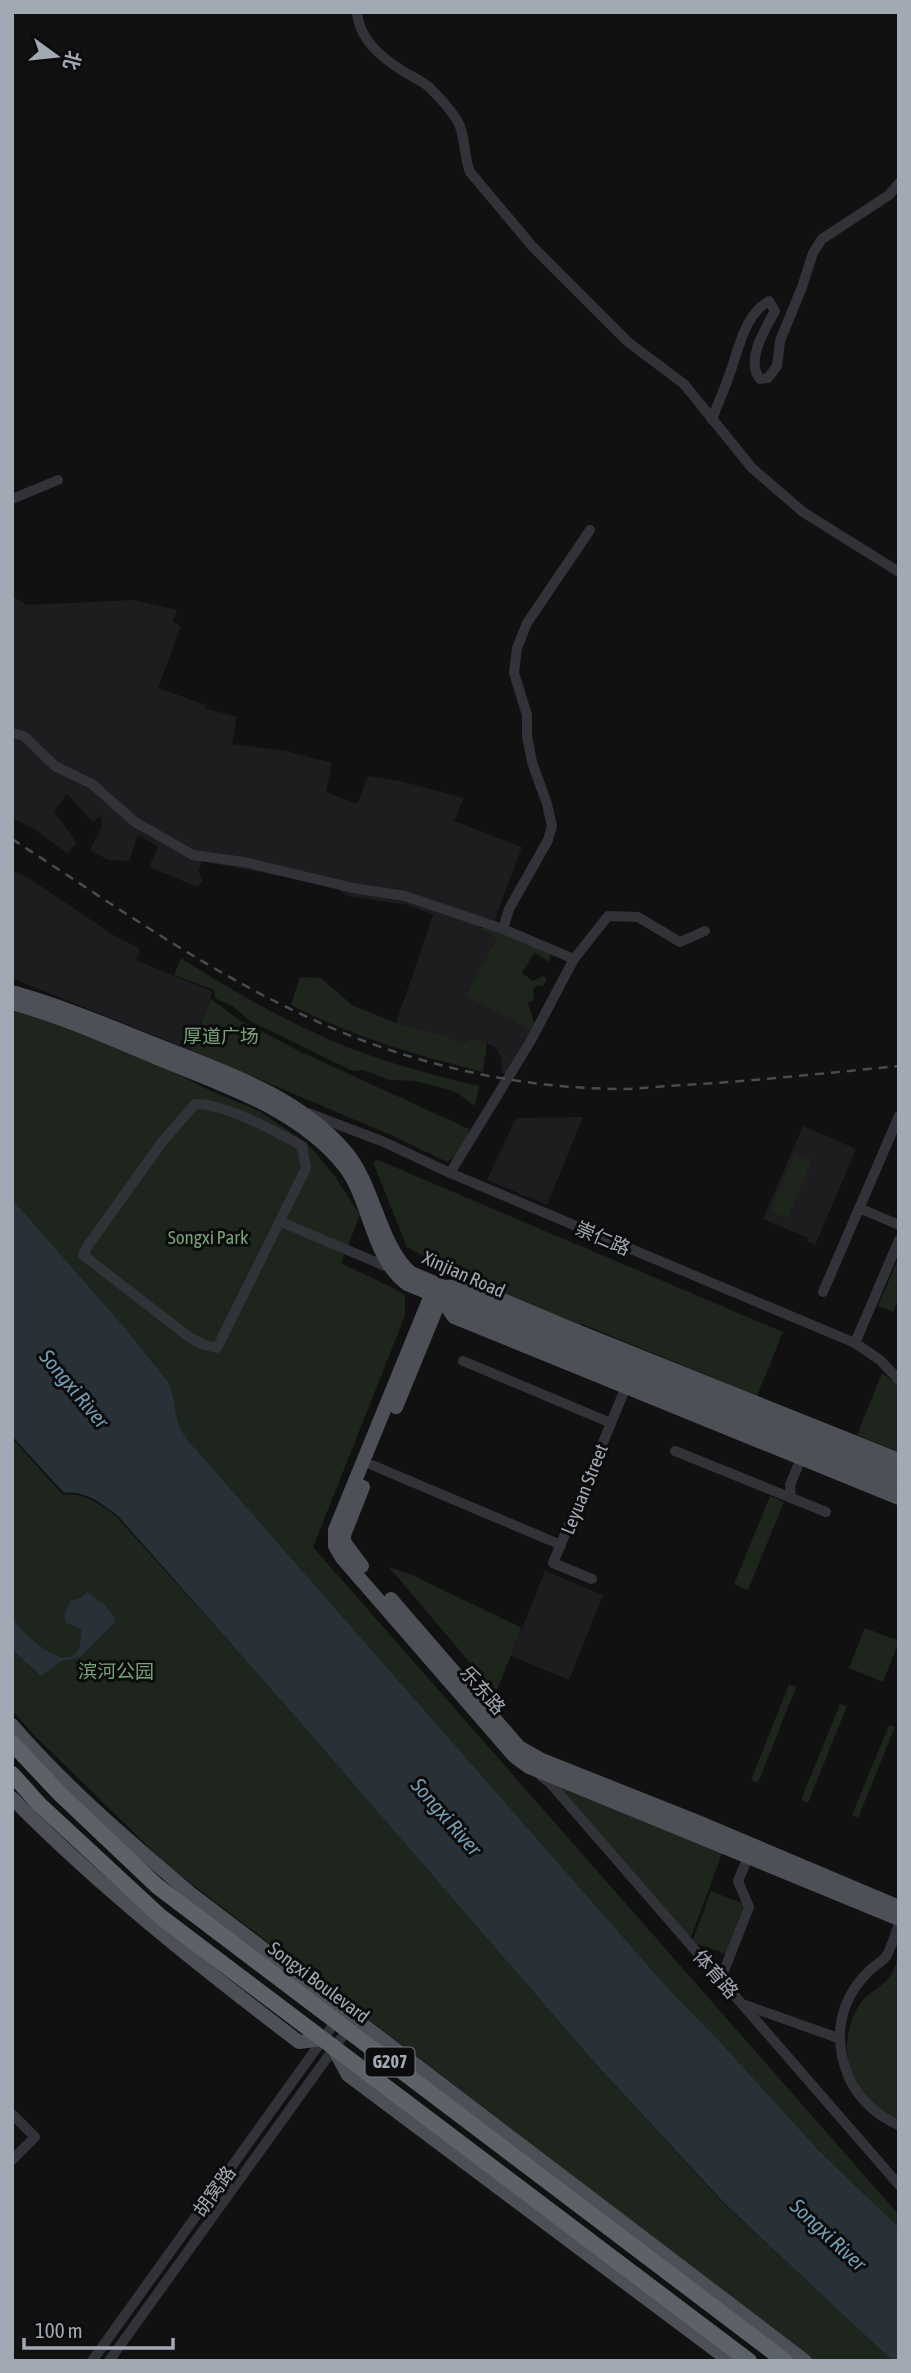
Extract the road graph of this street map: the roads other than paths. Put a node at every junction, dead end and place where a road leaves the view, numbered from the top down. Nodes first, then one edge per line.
1 (357, 12) edge
2 (899, 183) edge
3 (712, 420) junction
4 (58, 480) dead end
5 (12, 499) edge
6 (590, 530) dead end
7 (899, 572) edge
8 (12, 733) edge
9 (503, 929) junction
10 (705, 931) dead end
11 (574, 959) junction
12 (12, 992) edge
13 (12, 1003) edge
14 (299, 1110) junction
15 (899, 1116) edge
16 (450, 1174) junction
17 (859, 1208) junction
18 (281, 1222) junction
19 (899, 1224) edge
20 (899, 1240) edge
21 (390, 1268) junction
22 (438, 1291) junction
23 (822, 1292) dead end
24 (855, 1343) junction
25 (463, 1361) dead end
26 (899, 1380) edge
27 (628, 1381) junction
28 (611, 1423) junction
29 (675, 1451) dead end
30 (804, 1451) junction
31 (899, 1460) edge
32 (372, 1465) junction
33 (899, 1472) edge
34 (899, 1484) edge
35 (791, 1498) junction
36 (899, 1498) edge
37 (826, 1512) dead end
38 (561, 1545) junction
39 (592, 1579) dead end
40 (12, 1725) edge
41 (12, 1743) edge
42 (529, 1767) junction
43 (12, 1774) edge
44 (12, 1798) edge
45 (748, 1857) junction
46 (899, 1907) edge
47 (899, 1919) edge
48 (899, 1924) edge
49 (720, 1981) junction
50 (742, 2004) junction
51 (342, 2025) junction
52 (838, 2038) junction
53 (328, 2043) junction
54 (12, 2114) edge
55 (899, 2125) edge
56 (12, 2160) edge
57 (541, 2169) junction
58 (899, 2185) edge
59 (92, 2361) edge
60 (109, 2361) edge
61 (730, 2361) edge
62 (749, 2361) edge
63 (785, 2361) edge
64 (805, 2361) edge

1 - 3 street
2 - 3 street
3 - 7 street
4 - 5 street
6 - 9 street
8 - 9 street
9 - 11 street
10 - 11 street
11 - 16 street
12 - 14 main road, Xinjian Road
13 - 21 main road, Xinjian Road
14 - 16 street, 崇仁路
14 - 22 main road, Xinjian Road
15 - 17 street
16 - 24 street, 崇仁路
17 - 19 street
17 - 23 street
18 - 18 street
18 - 21 street
20 - 24 street
21 - 22 main road, Xinjian Road
22 - 27 main road, Xinjian Road
22 - 31 main road
22 - 32 main road, 乐东路
22 - 33 main road, Xinjian Road
22 - 42 main road, 乐东路
24 - 26 street, 崇仁路
25 - 28 street
27 - 28 street, Leyuan Street
27 - 30 main road, Xinjian Road
28 - 38 street, Leyuan Street
29 - 35 street
30 - 34 main road, Xinjian Road
30 - 35 street
30 - 36 main road
32 - 38 street
32 - 46 main road, 乐东路
35 - 37 street
38 - 39 street, Leyuan Street
40 - 57 main road
41 - 51 highway, Songxi Boulevard / G207
42 - 45 main road, 乐东路
42 - 49 street, 体育路
43 - 53 highway, G207
44 - 53 main road
45 - 47 main road, 乐东路
45 - 49 street
48 - 52 street
49 - 50 street, 体育路
50 - 52 street
50 - 58 street, 体育路
51 - 53 street, 胡窝路
51 - 57 highway, Songxi Boulevard / G207
52 - 55 street
53 - 59 street, 胡窝路
53 - 60 street, 胡窝路
53 - 61 main road
53 - 62 highway, G207
54 - 56 street
57 - 63 highway, Songxi Boulevard / G207
57 - 64 main road

